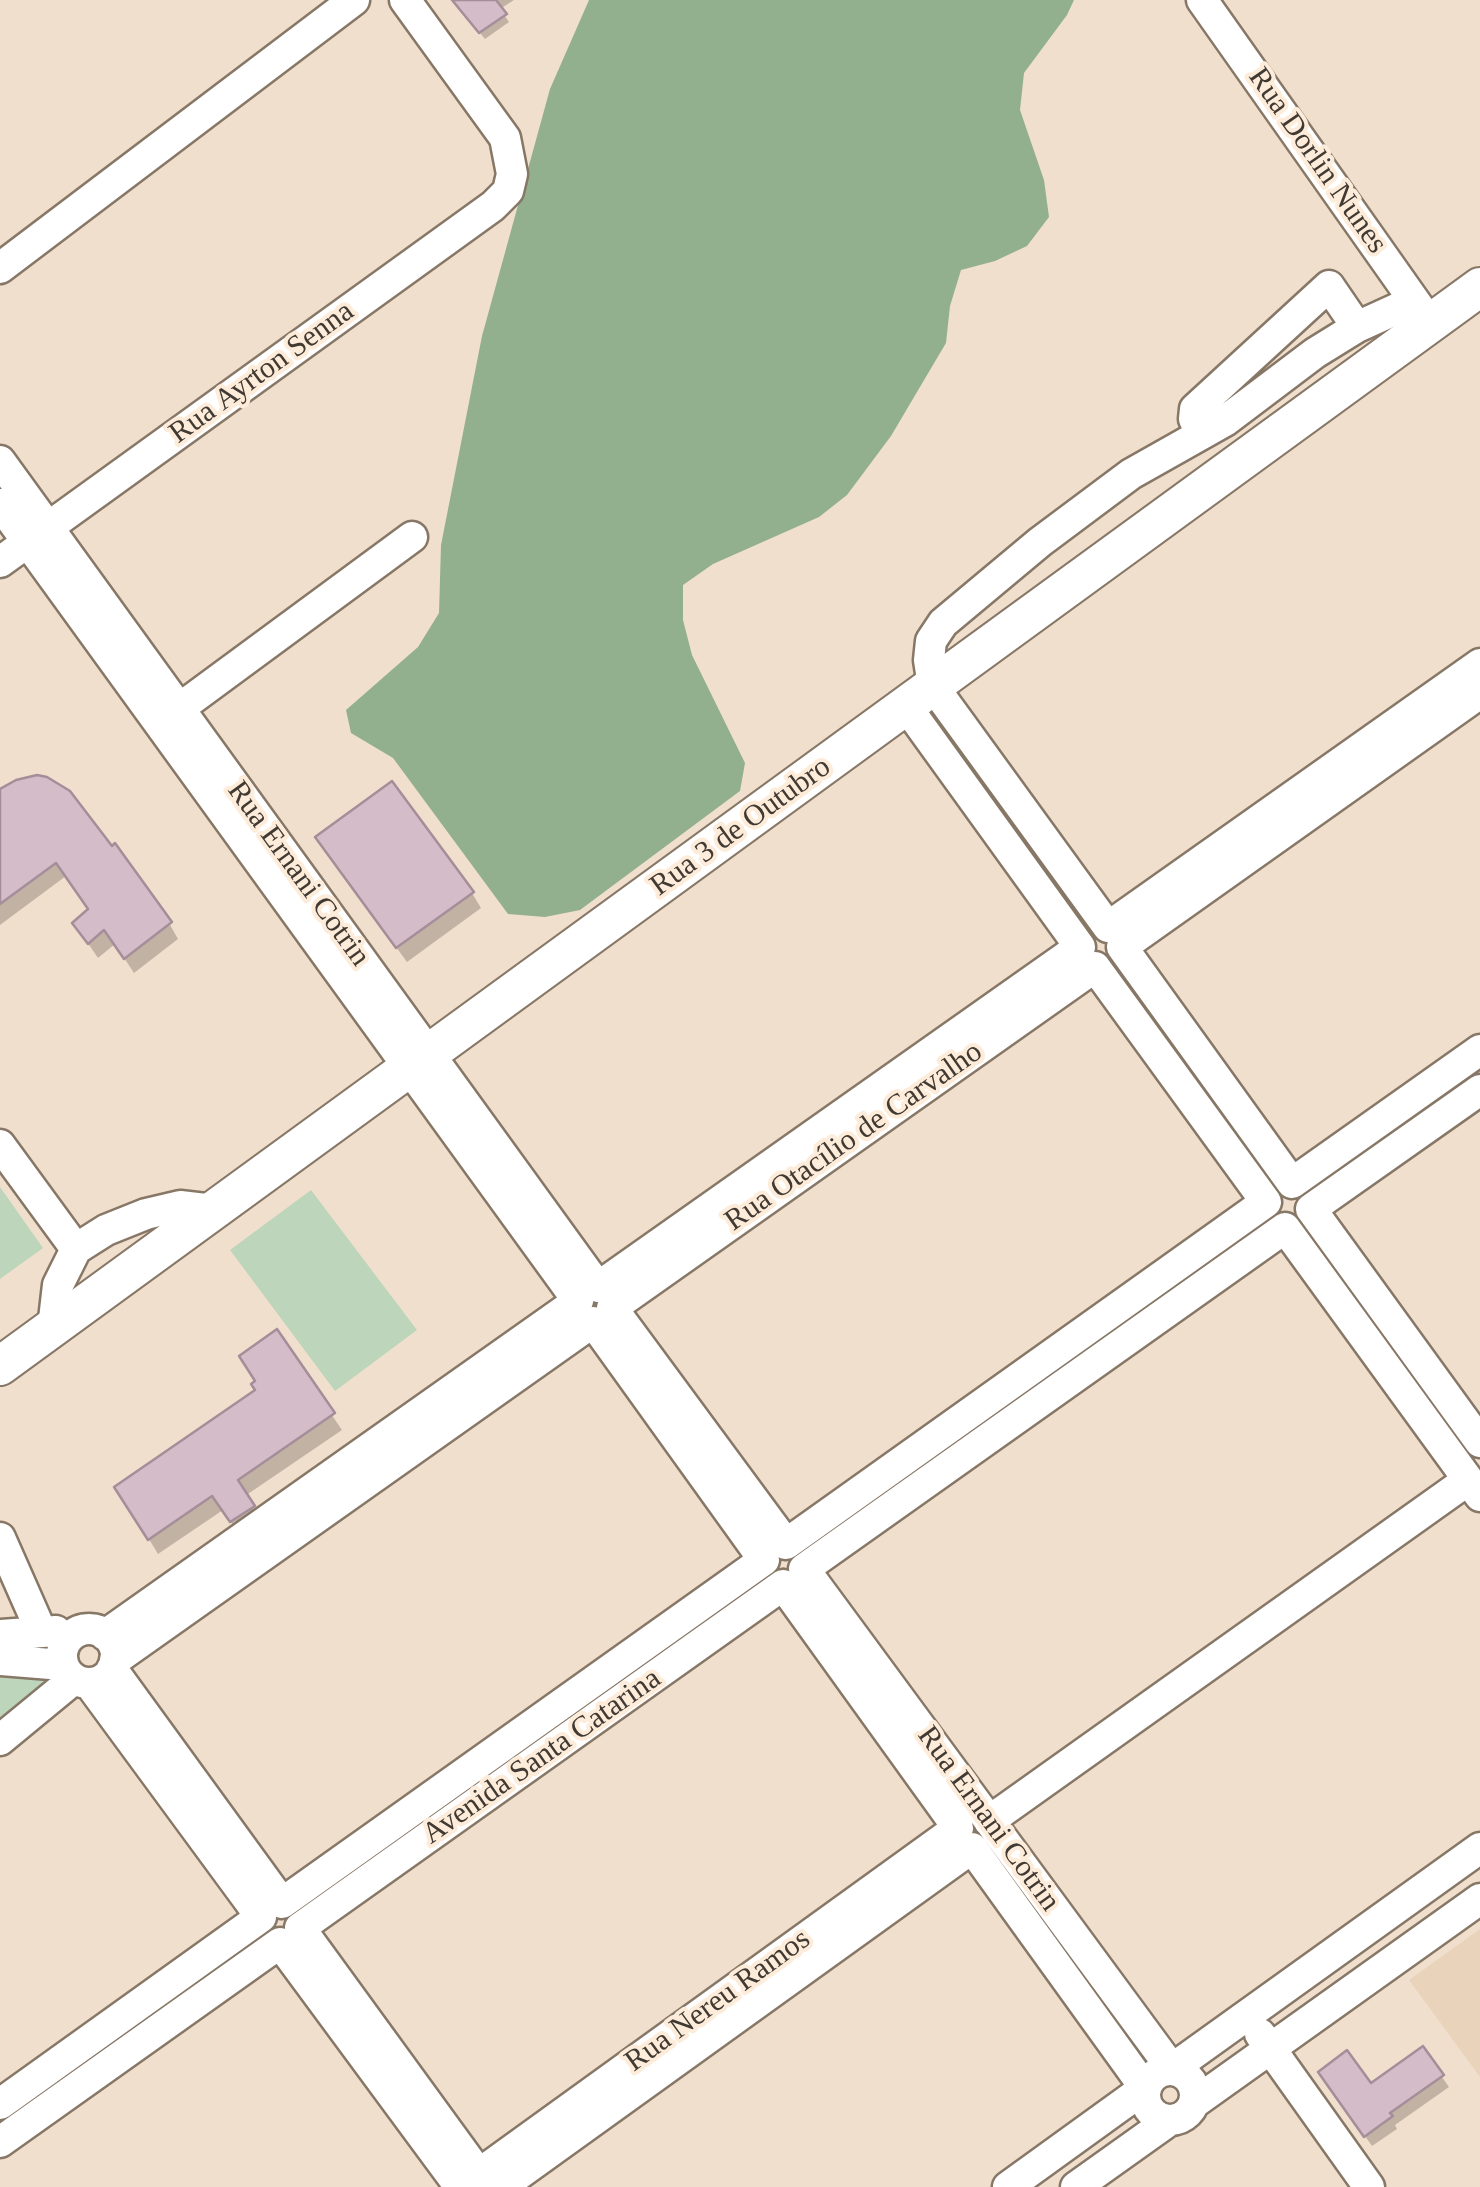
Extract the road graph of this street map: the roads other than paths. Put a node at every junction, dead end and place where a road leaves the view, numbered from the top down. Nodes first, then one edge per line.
1 (354, 0) edge
2 (405, 0) edge
3 (1179, 0) edge
4 (1202, 0) edge
5 (1256, 73) junction
6 (0, 268) edge
7 (1480, 287) edge
8 (1422, 312) junction
9 (1357, 327) junction
10 (1202, 434) junction
11 (0, 460) edge
12 (0, 504) edge
13 (38, 534) junction
14 (412, 538) dead end
15 (1040, 542) junction
16 (0, 562) edge
17 (1073, 585) junction
18 (1480, 664) edge
19 (1480, 693) edge
20 (920, 696) junction
21 (170, 715) junction
22 (1400, 736) junction
23 (1018, 803) junction
24 (991, 824) junction
25 (1115, 937) junction
26 (1088, 957) junction
27 (1187, 1037) junction
28 (1480, 1050) edge
29 (1160, 1057) junction
30 (418, 1061) junction
31 (1442, 1076) junction
32 (1470, 1096) edge
33 (0, 1144) edge
34 (1292, 1183) junction
35 (1266, 1202) junction
36 (214, 1210) junction
37 (1311, 1210) junction
38 (1285, 1228) junction
39 (76, 1249) junction
40 (595, 1304) junction
41 (53, 1328) junction
42 (0, 1366) edge
43 (1427, 1369) junction
44 (1401, 1389) junction
45 (1480, 1446) edge
46 (1476, 1487) edge
47 (0, 1538) edge
48 (775, 1552) junction
49 (793, 1577) junction
50 (42, 1631) junction
51 (0, 1634) edge
52 (0, 1660) edge
53 (91, 1660) junction
54 (907, 1733) junction
55 (0, 1740) edge
56 (988, 1821) junction
57 (964, 1838) junction
58 (1480, 1848) edge
59 (1480, 1898) edge
60 (1050, 1904) junction
61 (272, 1910) junction
62 (1026, 1922) junction
63 (290, 1936) junction
64 (1112, 1988) junction
65 (1085, 2005) junction
66 (1247, 2015) junction
67 (85, 2043) junction
68 (1270, 2048) junction
69 (106, 2067) junction
70 (1172, 2069) junction
71 (1145, 2088) junction
72 (0, 2104) edge
73 (1182, 2112) junction
74 (0, 2142) edge
75 (479, 2184) edge
76 (1008, 2187) edge
77 (1076, 2187) edge
78 (1369, 2187) edge

1 - 6 street
2 - 13 street, Rua Ayrton Senna
3 - 5 street
4 - 5 street, Rua Dorlin Nunes
5 - 8 street, Rua Dorlin Nunes
7 - 8 main road, Rua 3 de Outubro
8 - 9 street
8 - 17 main road, Rua 3 de Outubro
9 - 10 street
9 - 10 street
10 - 15 street
11 - 13 street, Rua Ernani Cotrin
12 - 13 street, Rua Ernani Cotrin
13 - 16 street, Rua Ayrton Senna
13 - 21 street, Rua Ernani Cotrin
14 - 21 street
15 - 17 street
15 - 20 street
17 - 20 main road, Rua 3 de Outubro
18 - 22 street
19 - 22 street
20 - 23 street
20 - 24 street
20 - 30 main road, Rua 3 de Outubro
21 - 30 street, Rua Ernani Cotrin
22 - 25 street
23 - 24 street
23 - 25 street
24 - 26 street
25 - 26 street, Rua Otacílio de Carvalho
25 - 27 street
26 - 29 street
26 - 40 street, Rua Otacílio de Carvalho
27 - 29 street
27 - 34 street
28 - 31 street
29 - 35 street
30 - 36 main road, Rua 3 de Outubro
30 - 40 street, Rua Ernani Cotrin
31 - 32 street
31 - 34 street
32 - 37 street
33 - 39 street
34 - 35 street
34 - 37 street
35 - 38 street
35 - 48 street, Avenida Santa Catarina
36 - 39 street
36 - 41 main road, Rua 3 de Outubro
37 - 38 street
37 - 43 street
38 - 44 street
38 - 49 street, Avenida Santa Catarina
39 - 41 street
40 - 48 street, Rua Ernani Cotrin
40 - 53 street, Rua Otacílio de Carvalho
41 - 42 main road, Rua 3 de Outubro
43 - 44 street
43 - 45 street
44 - 46 street
45 - 46 street
46 - 56 street
47 - 50 street
48 - 49 street, Rua Ernani Cotrin
48 - 61 street, Avenida Santa Catarina
49 - 54 street, Rua Ernani Cotrin
49 - 63 street, Avenida Santa Catarina
50 - 51 street
50 - 53 street
52 - 53 street
53 - 55 street, Rua Otacílio de Carvalho
53 - 61 street
54 - 56 street, Rua Ernani Cotrin
54 - 57 street, Rua Ernani Cotrin
56 - 57 street
56 - 60 street, Rua Ernani Cotrin
57 - 62 street, Rua Ernani Cotrin
57 - 75 street, Rua Nereu Ramos
58 - 66 street
59 - 68 street
60 - 62 street
60 - 64 street, Rua Ernani Cotrin
61 - 63 street
61 - 67 street, Avenida Santa Catarina
62 - 65 street, Rua Ernani Cotrin
63 - 69 street, Avenida Santa Catarina
63 - 75 street
64 - 65 street
64 - 70 street, Rua Ernani Cotrin
65 - 71 street, Rua Ernani Cotrin
66 - 68 street
66 - 70 street
67 - 69 street
67 - 72 street, Avenida Santa Catarina
68 - 73 street
68 - 78 street
69 - 74 street, Avenida Santa Catarina
70 - 71 street
70 - 73 street
71 - 73 street
71 - 76 street
73 - 77 street

